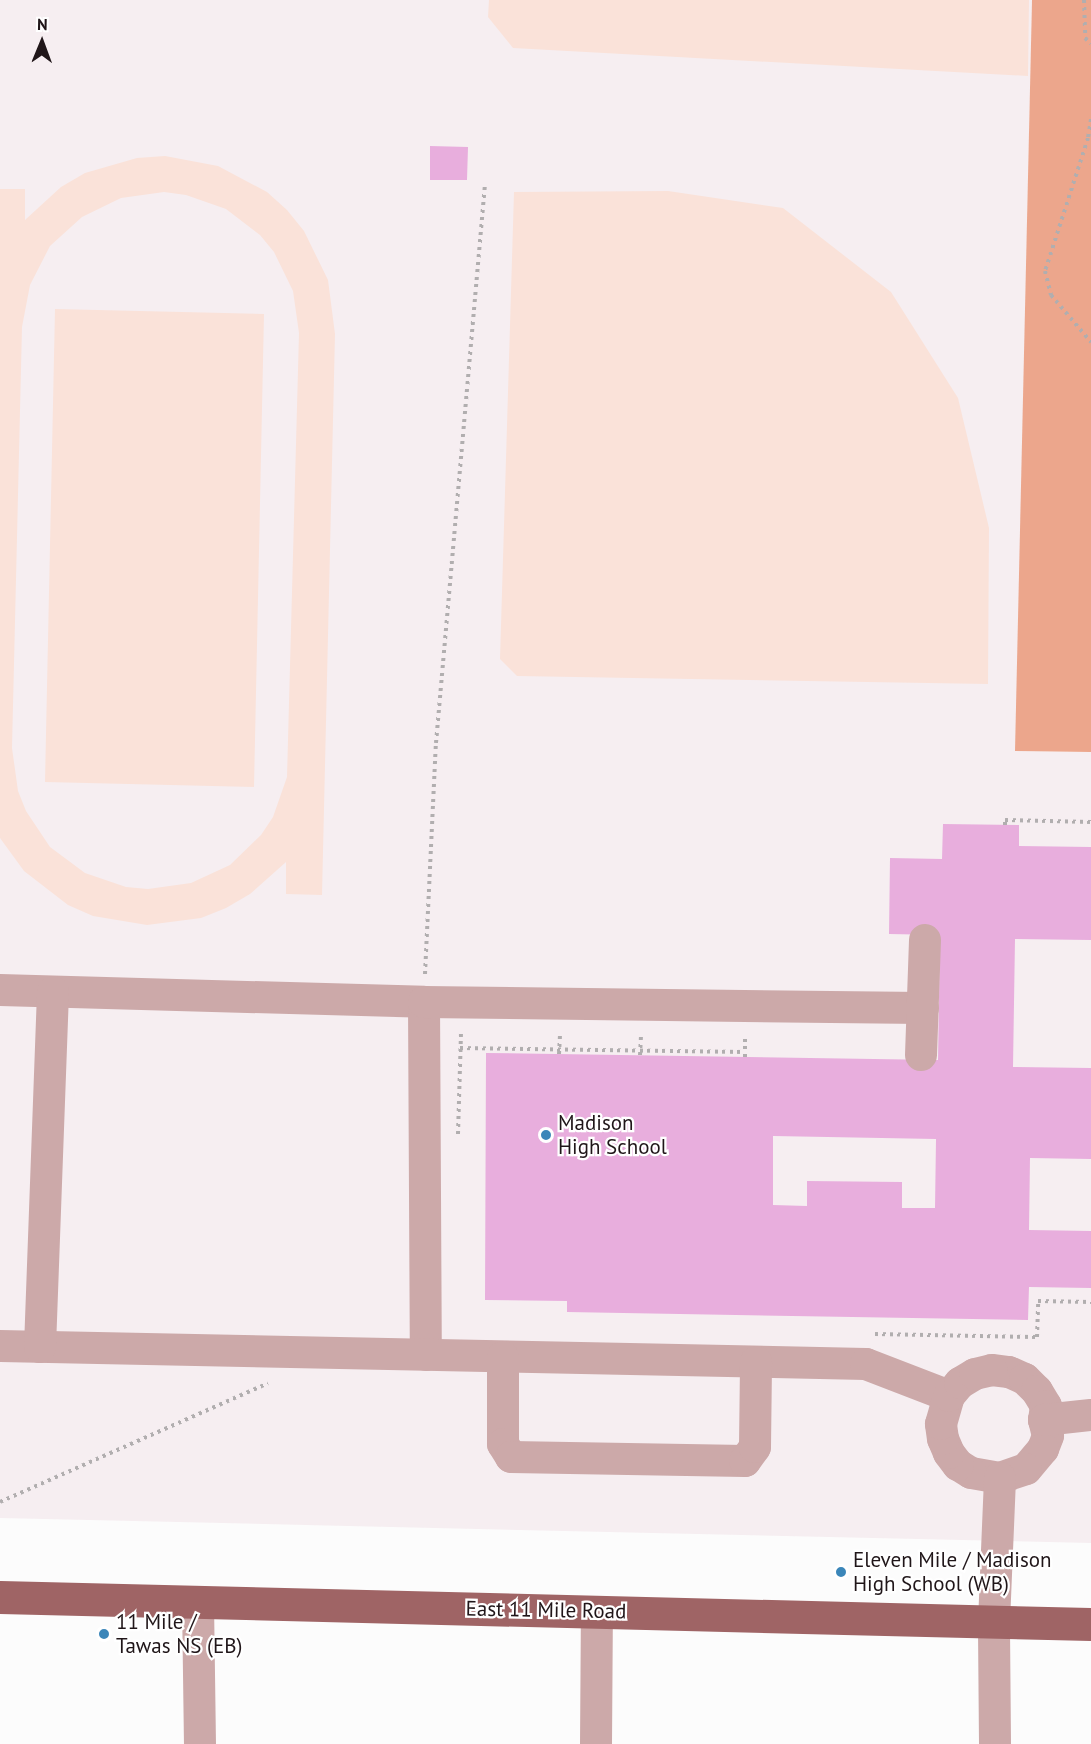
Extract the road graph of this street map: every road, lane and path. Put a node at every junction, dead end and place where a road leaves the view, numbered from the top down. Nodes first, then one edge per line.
1 (1084, 0) edge
2 (1091, 44) edge
3 (1091, 119) edge
4 (485, 184) dead end
5 (1091, 342) edge
6 (1091, 822) edge
7 (1005, 825) dead end
8 (925, 940) dead end
9 (0, 990) edge
10 (53, 992) junction
11 (424, 1002) junction
12 (923, 1008) junction
13 (746, 1023) dead end
14 (461, 1026) dead end
15 (641, 1031) dead end
16 (460, 1048) junction
17 (640, 1053) junction
18 (921, 1055) dead end
19 (457, 1140) dead end
20 (1091, 1302) edge
21 (864, 1334) dead end
22 (0, 1346) edge
23 (40, 1347) junction
24 (301, 1353) junction
25 (426, 1355) junction
26 (503, 1357) junction
27 (756, 1362) junction
28 (949, 1396) junction
29 (1091, 1415) edge
30 (1044, 1420) junction
31 (1000, 1478) junction
32 (0, 1502) edge
33 (0, 1597) edge
34 (198, 1602) junction
35 (597, 1612) junction
36 (994, 1622) junction
37 (1091, 1624) edge
38 (200, 1744) edge
39 (596, 1744) edge
40 (995, 1744) edge

1 - 2 path
3 - 5 path
4 - 11 path
6 - 7 path
8 - 12 street
9 - 10 street
10 - 11 street
10 - 23 street
11 - 12 street
11 - 25 street
12 - 18 street
13 - 17 path
14 - 16 path
15 - 17 path
16 - 17 path
16 - 19 path
20 - 21 path
22 - 23 street
23 - 24 street
24 - 25 street
24 - 32 path
25 - 26 street
26 - 27 street
26 - 27 street
27 - 28 street
28 - 30 street
28 - 31 street
29 - 30 street
30 - 31 street
31 - 36 street
33 - 34 main road, East 11 Mile Road
34 - 35 main road, East 11 Mile Road
34 - 38 street
35 - 36 main road, East 11 Mile Road
35 - 39 street
36 - 37 main road, East 11 Mile Road
36 - 40 street

